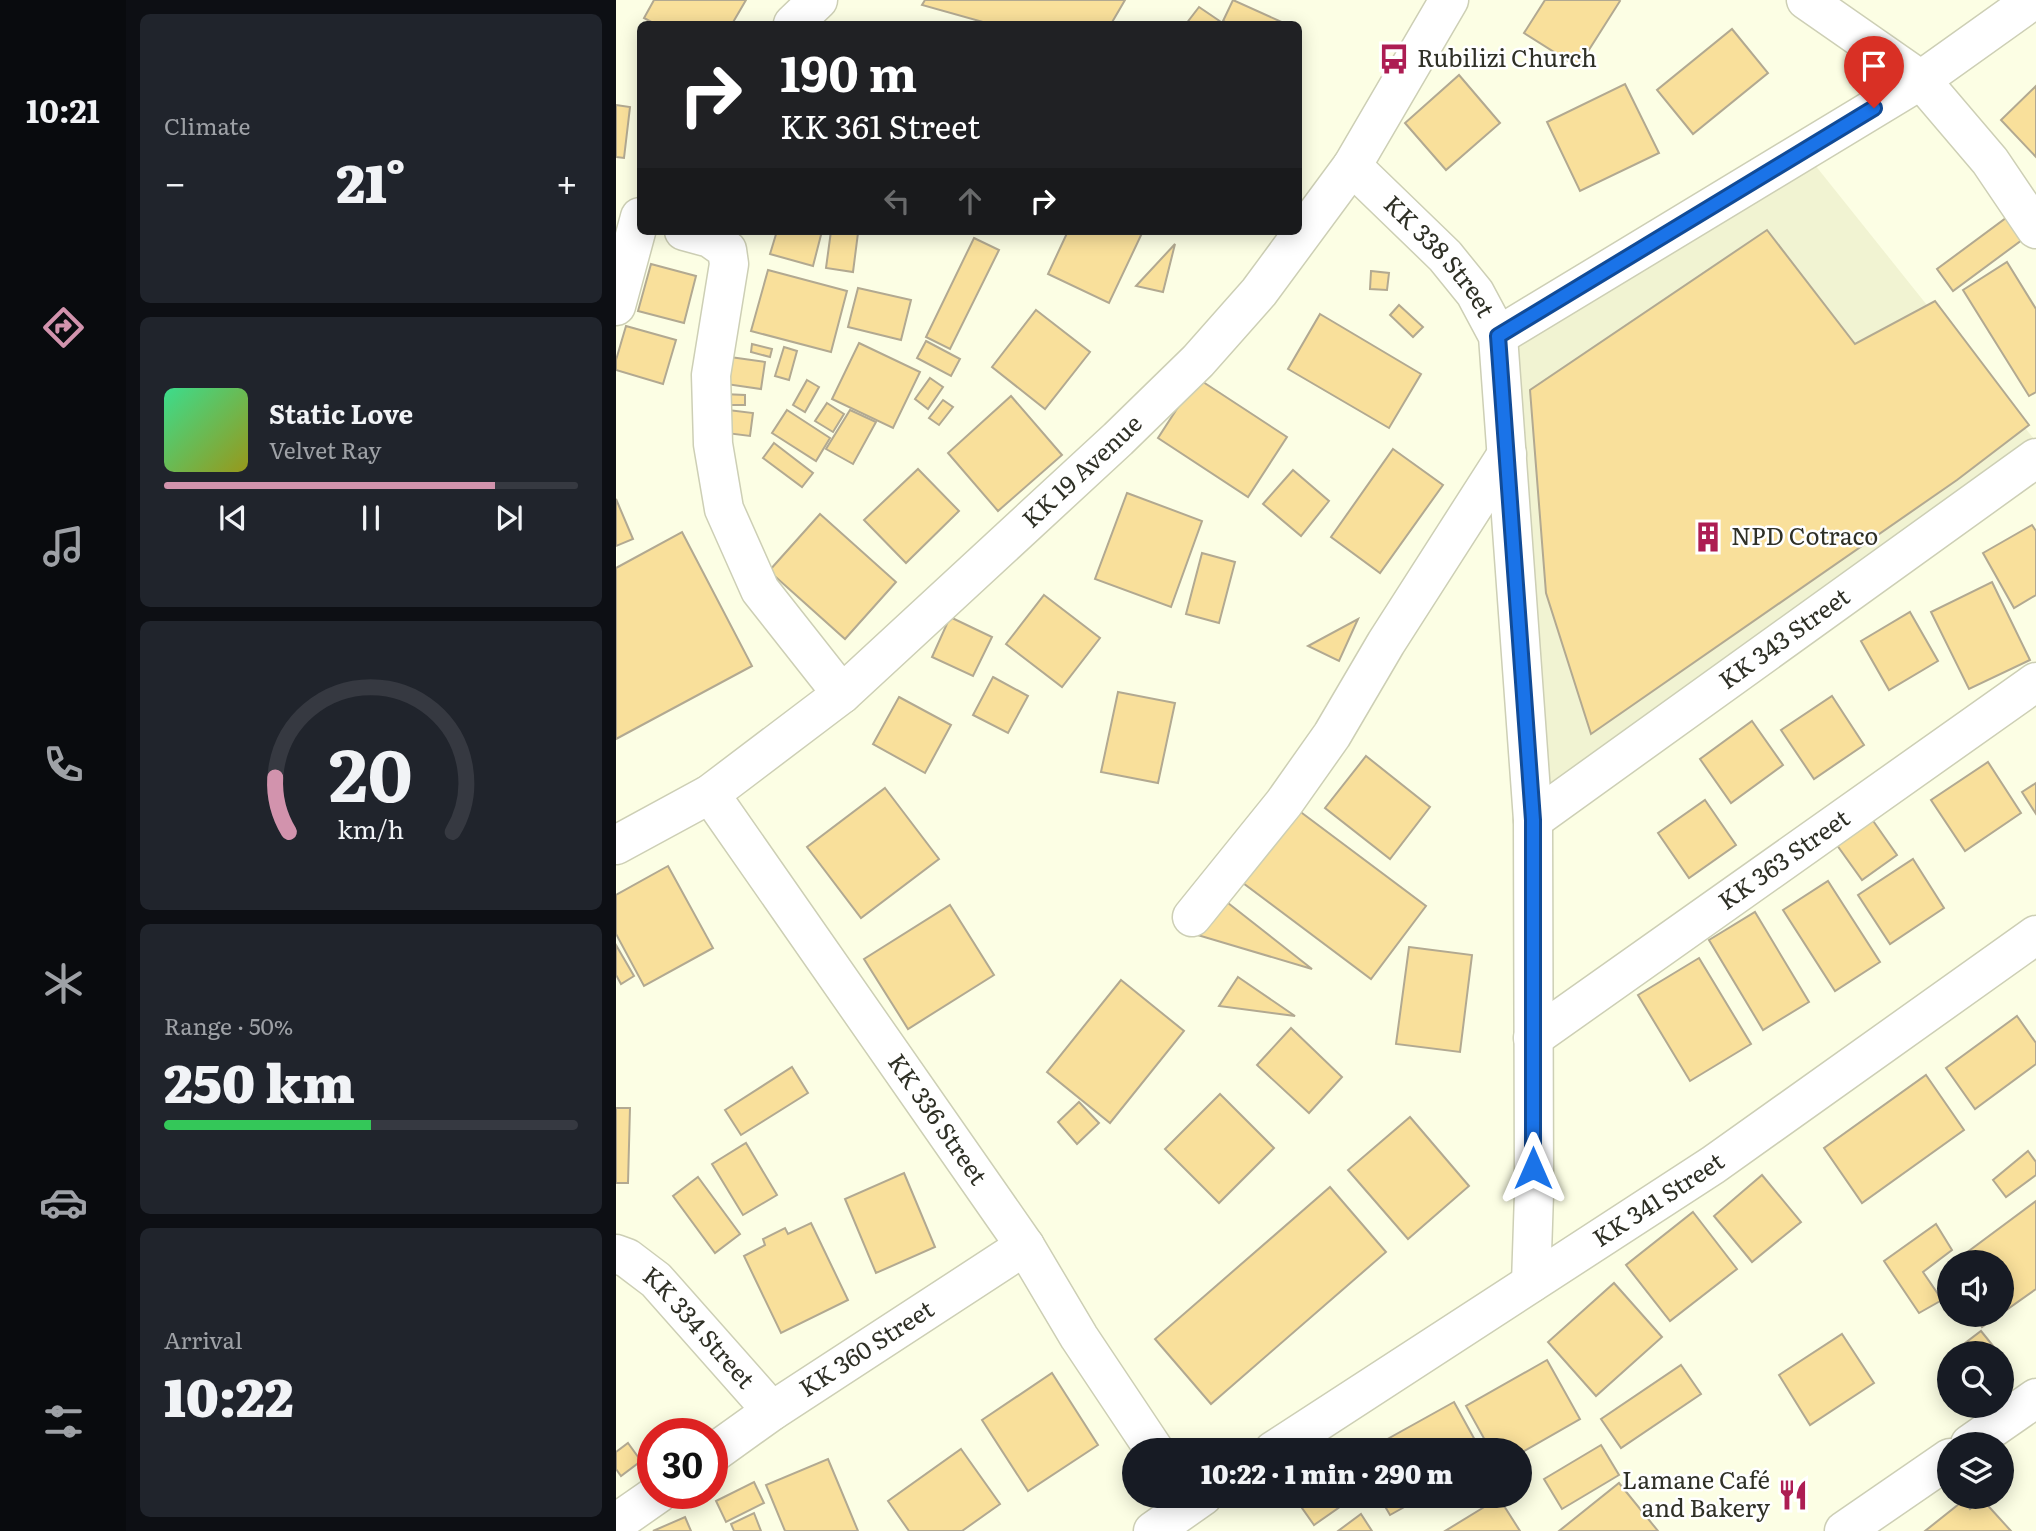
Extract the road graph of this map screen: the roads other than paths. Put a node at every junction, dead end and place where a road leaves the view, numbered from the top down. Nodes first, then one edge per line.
1 (818, 0) edge
2 (1449, 0) edge
3 (1806, 0) edge
4 (2033, 0) edge
5 (796, 21) edge
6 (1922, 80) junction
7 (1352, 166) junction
8 (634, 217) edge
9 (2036, 229) edge
10 (1302, 234) edge
11 (699, 235) edge
12 (1301, 235) edge
13 (616, 306) edge
14 (1498, 336) junction
15 (1507, 454) junction
16 (2036, 458) edge
17 (2036, 682) edge
18 (842, 694) junction
19 (710, 794) junction
20 (1533, 820) junction
21 (616, 845) edge
22 (1192, 917) dead end
23 (2036, 935) edge
24 (1533, 1038) junction
25 (1025, 1247) junction
26 (616, 1254) edge
27 (1531, 1283) junction
28 (2036, 1398) edge
29 (772, 1410) junction
30 (1987, 1432) edge
31 (1146, 1438) edge
32 (1293, 1438) edge
33 (728, 1442) edge
34 (1937, 1467) edge
35 (637, 1508) edge
36 (1195, 1508) edge
37 (616, 1523) edge
38 (1153, 1531) edge
39 (1844, 1531) edge

1 - 5 street
2 - 7 street, KK 19 Avenue
3 - 6 street
4 - 6 street
6 - 9 street
6 - 14 street
7 - 10 street, KK 19 Avenue
7 - 14 street, KK 338 Street
8 - 13 street
11 - 18 street
12 - 18 street, KK 19 Avenue
14 - 15 street, KK 338 Street
15 - 20 street, KK 338 Street
15 - 22 street
16 - 20 street, KK 343 Street
17 - 24 street, KK 363 Street
18 - 19 street, KK 19 Avenue
19 - 21 street, KK 19 Avenue
19 - 25 street, KK 336 Street
20 - 24 street, KK 338 Street
23 - 27 street, KK 341 Street
24 - 27 street, KK 338 Street
25 - 29 street, KK 360 Street
25 - 31 street, KK 336 Street
26 - 29 street, KK 334 Street
27 - 32 street, KK 341 Street
28 - 30 street
29 - 33 street, KK 360 Street
34 - 39 street
35 - 37 street
36 - 38 street

